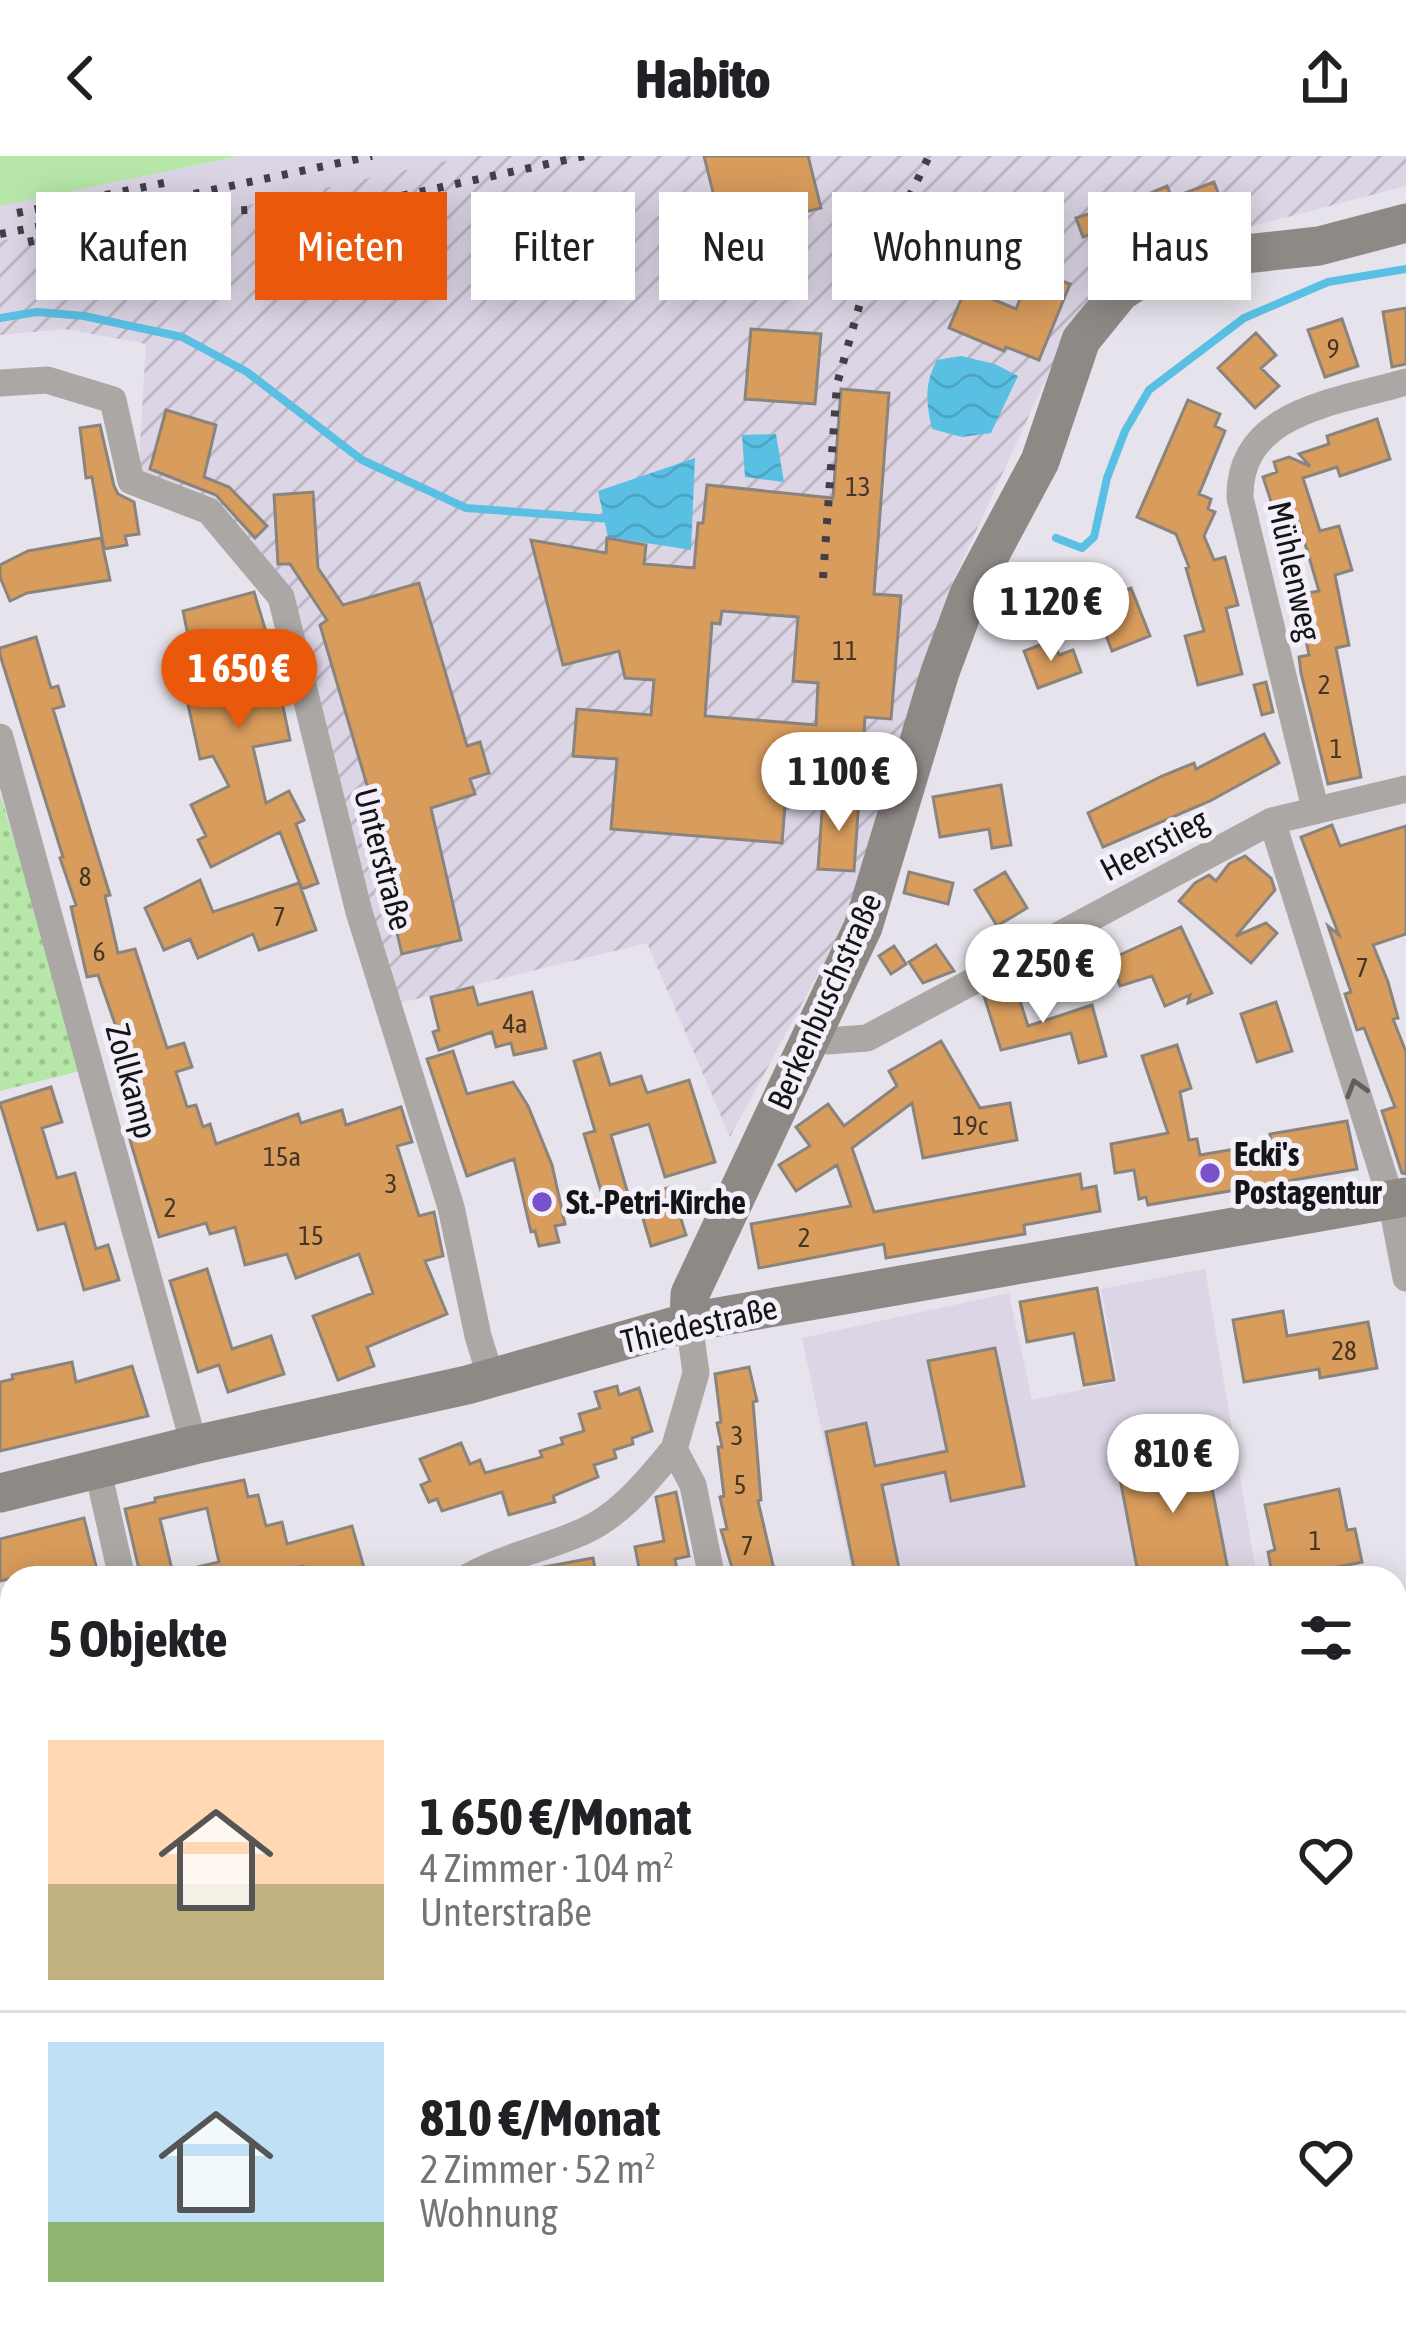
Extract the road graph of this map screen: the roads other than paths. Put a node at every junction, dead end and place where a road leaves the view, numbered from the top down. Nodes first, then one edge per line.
1 (1406, 223) edge
2 (1406, 382) edge
3 (0, 383) edge
4 (0, 737) edge
5 (1406, 789) edge
6 (1315, 808) junction
7 (1271, 821) junction
8 (810, 1038) junction
9 (1398, 1198) edge
10 (1406, 1278) edge
11 (689, 1322) junction
12 (491, 1378) junction
13 (194, 1445) junction
14 (674, 1449) junction
15 (98, 1471) junction
16 (0, 1493) edge
17 (119, 1566) edge
18 (487, 1566) edge
19 (710, 1566) edge

1 - 8 street, Berkenbuschstraße
2 - 6 street, Mühlenweg
3 - 12 street, Unterstraße
4 - 13 street, Zollkamp
5 - 6 street, Heerstieg
6 - 7 street, Heerstieg
7 - 8 street, Heerstieg
9 -> 7 street
8 - 11 street, Berkenbuschstraße
9 - 10 street
9 - 11 street, Thiedestraße
11 - 12 street, Thiedestraße
11 - 14 street
12 - 13 street, Thiedestraße
13 - 15 street, Thiedestraße
14 - 18 street
14 - 19 street
15 - 16 street, Thiedestraße
15 - 17 street

